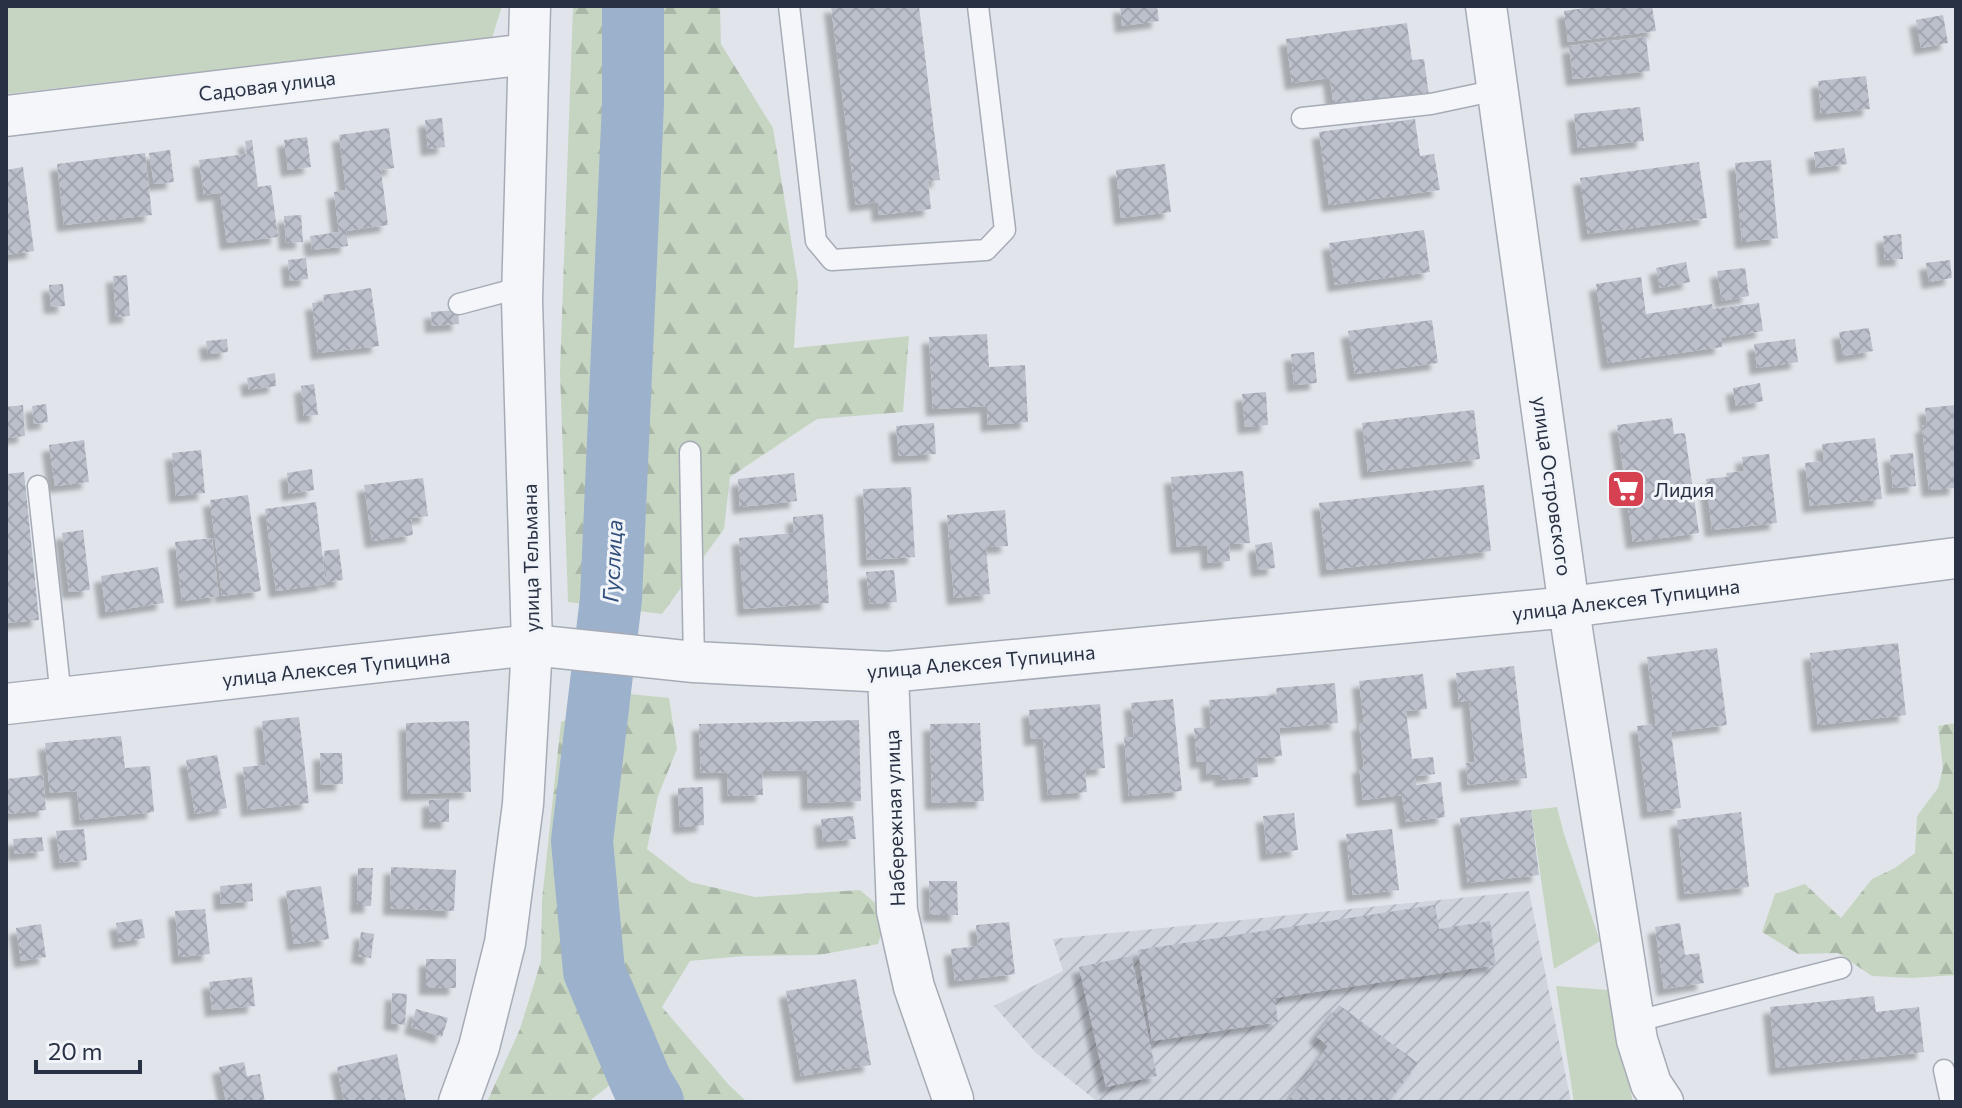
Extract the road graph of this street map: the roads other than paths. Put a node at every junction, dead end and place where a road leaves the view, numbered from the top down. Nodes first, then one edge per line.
1 (530, 6) edge
2 (789, 6) edge
3 (978, 6) edge
4 (1486, 6) edge
5 (528, 54) junction
6 (1497, 90) junction
7 (6, 116) edge
8 (1302, 118) dead end
9 (523, 287) junction
10 (459, 304) dead end
11 (690, 452) dead end
12 (38, 486) dead end
13 (1956, 558) edge
14 (1569, 607) junction
15 (532, 645) junction
16 (681, 660) junction
17 (888, 672) junction
18 (61, 697) junction
19 (6, 704) edge
20 (1841, 968) dead end
21 (1634, 1022) junction
22 (1944, 1070) dead end
23 (953, 1099) dead end
24 (459, 1102) edge
25 (1663, 1102) edge
26 (1951, 1102) edge

1 - 5 street, улица Тельмана
2 - 3 lane
4 - 6 street, улица Островского
5 - 7 street, Садовая улица
5 - 9 street, улица Тельмана
6 - 8 lane
6 - 14 street, улица Островского
9 - 10 lane
9 - 15 street, улица Тельмана
11 - 16 lane
12 - 18 lane
13 - 14 street, улица Алексея Тупицина
14 - 17 street, улица Алексея Тупицина
14 - 21 street, улица Островского
15 - 16 street, улица Алексея Тупицина
15 - 18 street, улица Алексея Тупицина
15 - 24 street, улица Тельмана
16 - 17 street, улица Алексея Тупицина
17 - 23 street, Набережная улица
18 - 19 street, улица Алексея Тупицина
20 - 21 lane
21 - 25 street, улица Островского
22 - 26 lane

